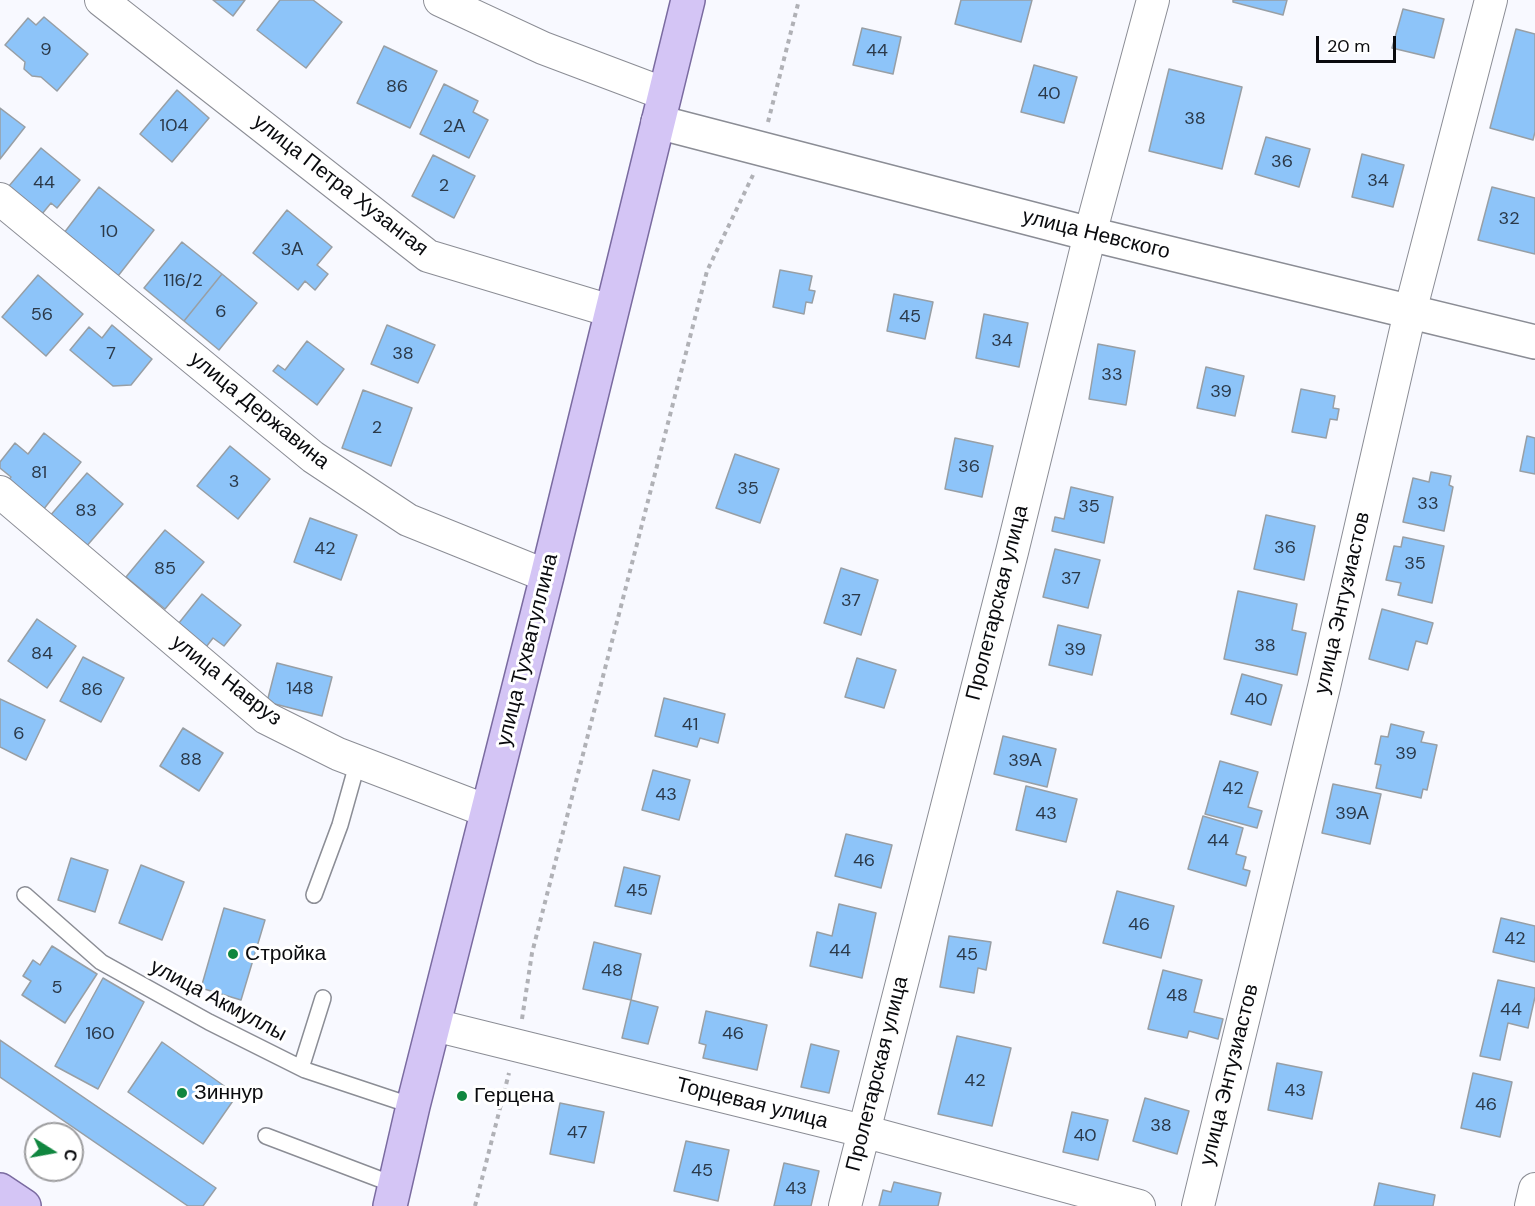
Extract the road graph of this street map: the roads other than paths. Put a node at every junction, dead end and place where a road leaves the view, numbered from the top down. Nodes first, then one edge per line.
1 (101, 0) edge
2 (440, 0) edge
3 (688, 0) edge
4 (1153, 0) edge
5 (1491, 0) edge
6 (662, 108) junction
7 (0, 199) edge
8 (1090, 234) junction
9 (611, 310) junction
10 (1410, 312) junction
11 (1535, 342) edge
12 (0, 492) edge
13 (547, 576) junction
14 (358, 761) junction
15 (487, 811) junction
16 (25, 895) dead end
17 (314, 895) dead end
18 (323, 998) dead end
19 (434, 1025) junction
20 (301, 1068) junction
21 (413, 1106) junction
22 (863, 1131) junction
23 (266, 1136) dead end
24 (1535, 1189) edge
25 (0, 1190) edge
26 (392, 1195) edge
27 (24, 1206) edge
28 (845, 1206) edge
29 (1139, 1206) edge
30 (1198, 1206) edge
31 (1531, 1206) edge

1 - 9 street, улица Петра Хузангая
2 - 6 street
3 - 6 main road, улица Тухватуллина
4 - 8 street, Пролетарская улица
5 - 10 street, улица Энтузиастов
6 - 8 street, улица Невского
6 - 9 main road, улица Тухватуллина
7 - 13 street, улица Державина
8 - 10 street, улица Невского
8 - 22 street, Пролетарская улица
9 - 13 main road, улица Тухватуллина
10 - 11 street, улица Невского
10 - 30 street, улица Энтузиастов
12 - 14 street, улица Навруз
13 - 15 main road, улица Тухватуллина
14 - 15 street, улица Навруз
14 - 17 lane
15 - 19 main road, улица Тухватуллина
16 - 20 lane, улица Акмуллы
18 - 20 lane
19 - 21 main road, улица Тухватуллина
19 - 22 street, Торцевая улица
20 - 21 lane, улица Акмуллы
21 - 26 main road, улица Тухватуллина
22 - 28 street, Пролетарская улица
22 - 29 street, Торцевая улица
23 - 26 lane
24 - 31 street
25 - 27 main road

